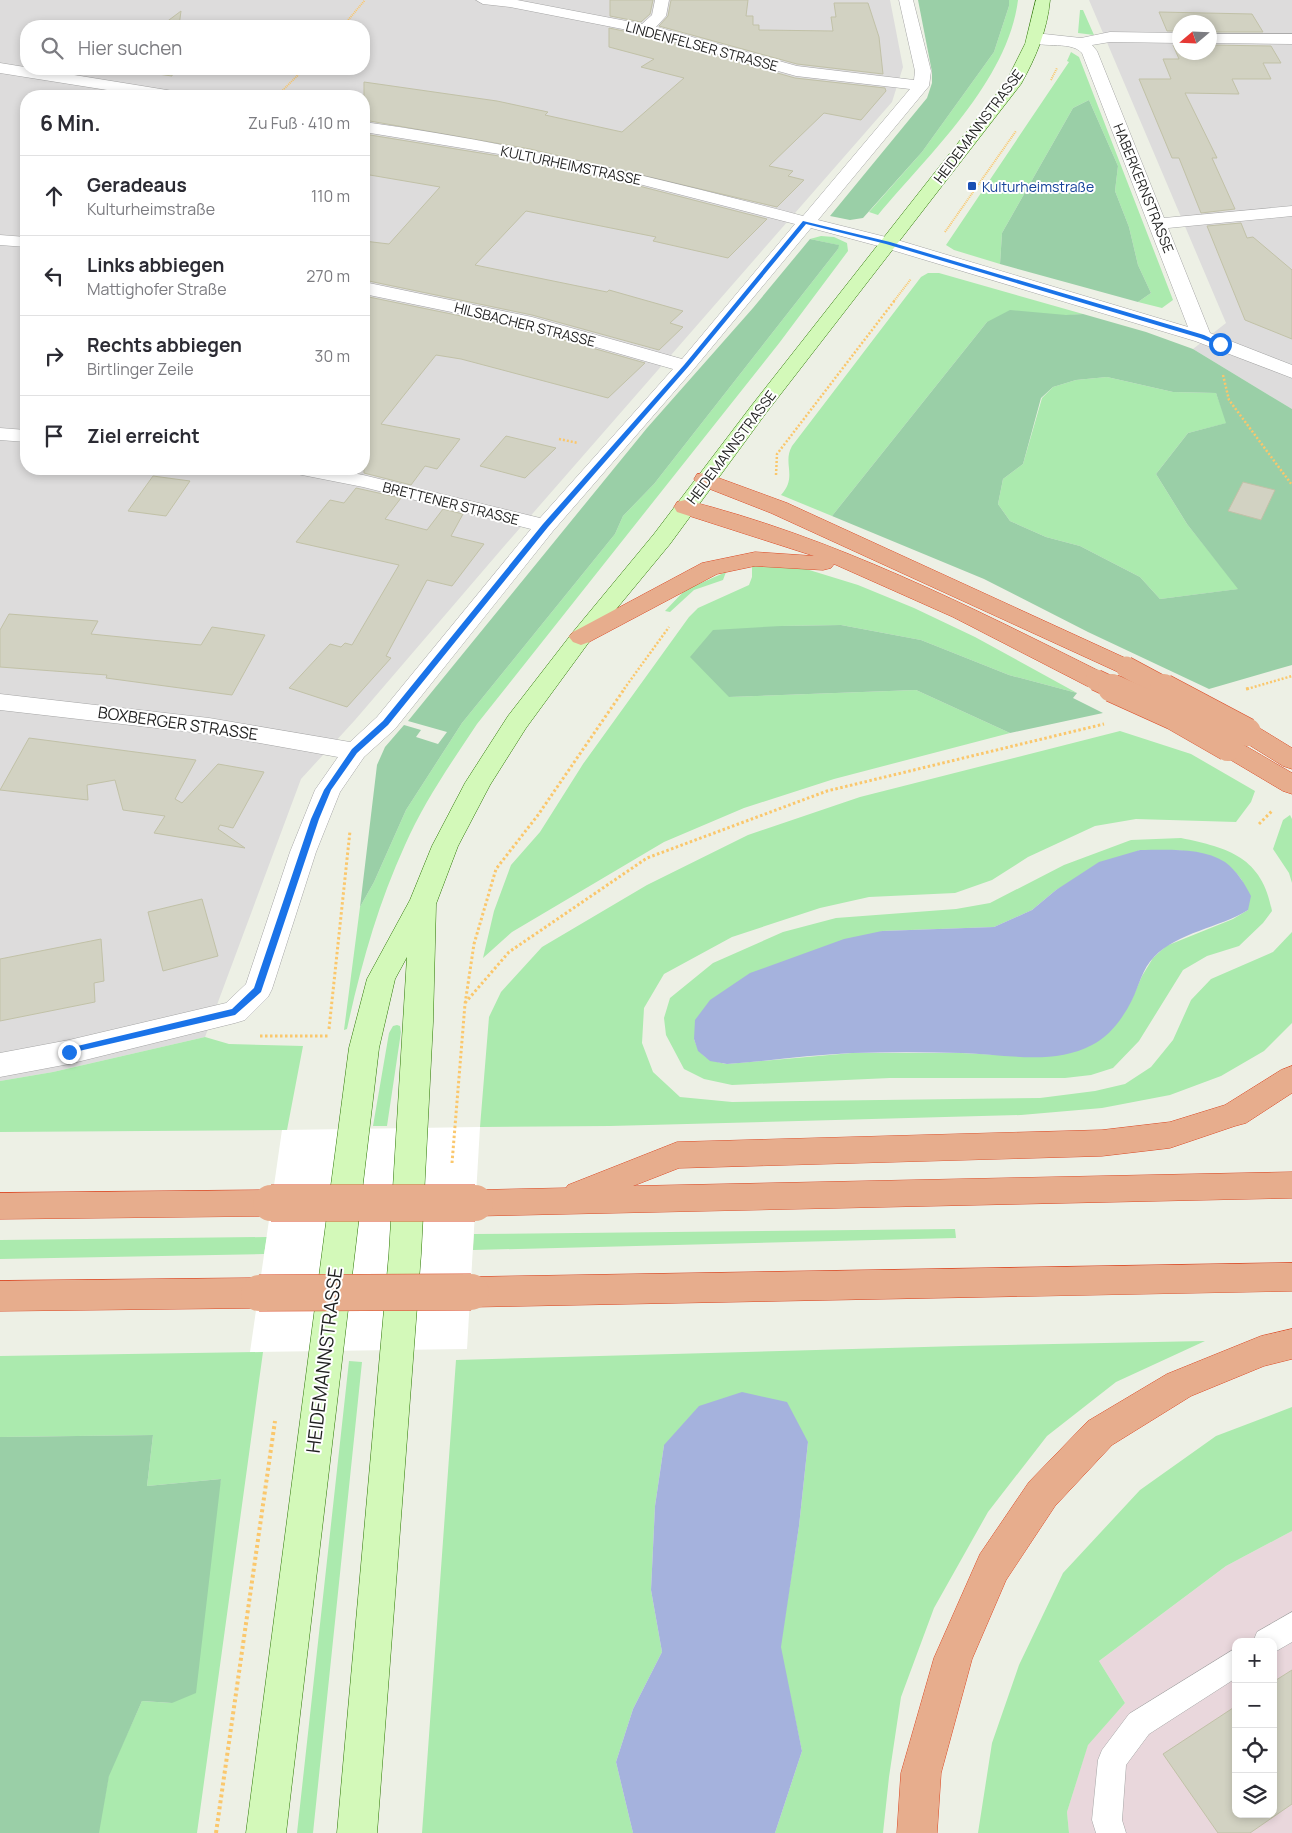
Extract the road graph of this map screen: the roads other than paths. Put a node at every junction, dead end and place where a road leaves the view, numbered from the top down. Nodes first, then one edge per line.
1 (483, 0) edge
2 (662, 0) edge
3 (906, 0) edge
4 (1043, 0) edge
5 (645, 29) junction
6 (1035, 38) junction
7 (1172, 38) edge
8 (1217, 38) edge
9 (1292, 40) edge
10 (1082, 43) junction
11 (0, 68) edge
12 (20, 71) edge
13 (43, 75) edge
14 (921, 86) junction
15 (136, 90) edge
16 (370, 128) edge
17 (1292, 211) edge
18 (805, 222) junction
19 (1158, 224) junction
20 (0, 240) edge
21 (20, 242) edge
22 (888, 243) junction
23 (370, 289) edge
24 (1211, 340) junction
25 (686, 366) junction
26 (1292, 372) edge
27 (0, 434) edge
28 (20, 436) edge
29 (331, 475) edge
30 (706, 479) junction
31 (685, 507) junction
32 (545, 526) junction
33 (869, 570) junction
34 (581, 637) junction
35 (0, 702) edge
36 (1238, 739) junction
37 (354, 751) junction
38 (1292, 760) edge
39 (1292, 785) edge
40 (424, 900) junction
41 (0, 1066) edge
42 (1292, 1078) edge
43 (1292, 1185) edge
44 (561, 1202) junction
45 (0, 1206) edge
46 (1292, 1277) edge
47 (0, 1296) edge
48 (1292, 1344) edge
49 (1292, 1626) edge
50 (1273, 1638) edge
51 (1232, 1665) edge
52 (266, 1833) edge
53 (356, 1833) edge
54 (917, 1833) edge
55 (1111, 1833) edge

1 - 5 street, LINDENFELSER STRASSE
2 - 5 street
3 - 14 street
4 - 6 main road, HEIDEMANNSTRASSE
5 - 14 street, LINDENFELSER STRASSE
6 - 10 street
6 - 22 main road, HEIDEMANNSTRASSE
7 - 10 street
8 - 9 street
10 - 19 street, HABERKERNSTRASSE
11 - 12 street
13 - 15 street
14 - 18 street
16 - 18 street, KULTURHEIMSTRASSE
17 - 19 street
18 - 22 street, KULTURHEIMSTRASSE
18 - 25 street
19 - 24 street, HABERKERNSTRASSE
20 - 21 street
22 - 24 street, KULTURHEIMSTRASSE
22 - 30 main road, HEIDEMANNSTRASSE
23 - 25 street, HILSBACHER STRASSE
24 - 26 street, KULTURHEIMSTRASSE
25 - 32 street
27 - 28 street
29 - 32 street, BRETTENER STRASSE
30 - 31 main road, HEIDEMANNSTRASSE
30 - 36 highway, bridge
31 - 33 highway
31 - 34 main road, HEIDEMANNSTRASSE
32 - 37 street
33 - 34 highway
33 - 36 highway, bridge
34 - 40 main road, HEIDEMANNSTRASSE
35 - 37 street, BOXBERGER STRASSE
36 - 38 highway
36 - 39 highway
37 - 41 street
40 - 52 main road, HEIDEMANNSTRASSE
40 - 53 main road, HEIDEMANNSTRASSE
42 - 44 highway
43 - 44 highway
44 - 45 highway, bridge
46 - 47 highway, bridge
48 - 54 highway
49 - 50 lane
51 - 55 lane

